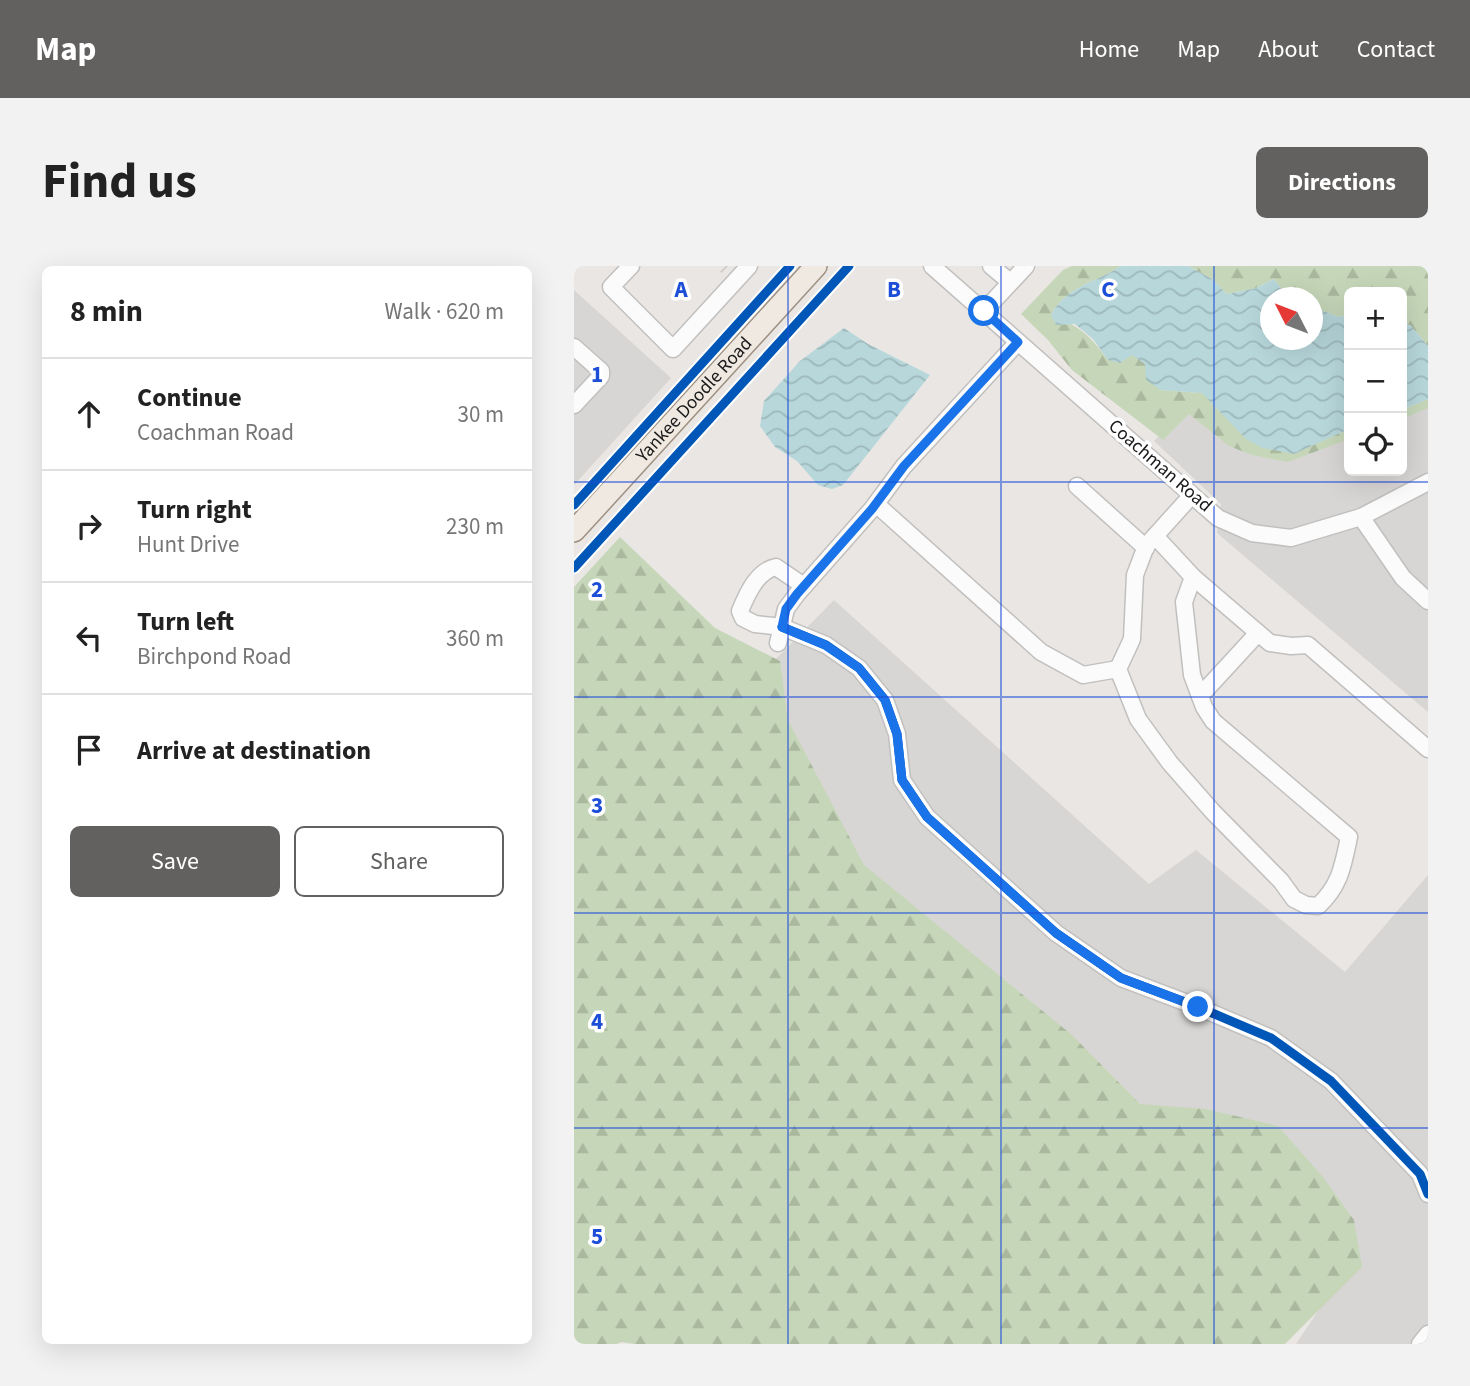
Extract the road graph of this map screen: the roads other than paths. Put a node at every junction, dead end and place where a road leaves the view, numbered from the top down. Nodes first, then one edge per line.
1 (631, 266) edge
2 (816, 266) edge
3 (932, 266) edge
4 (991, 266) edge
5 (1026, 266) edge
6 (738, 270) edge
7 (1010, 282) junction
8 (984, 311) junction
9 (1018, 342) junction
10 (576, 353) edge
11 (574, 405) edge
12 (1428, 482) edge
13 (1077, 486) dead end
14 (1192, 495) junction
15 (876, 504) junction
16 (1361, 517) junction
17 (576, 525) edge
18 (1150, 542) junction
19 (1193, 577) junction
20 (804, 586) junction
21 (1428, 601) edge
22 (1258, 633) junction
23 (780, 635) junction
24 (1118, 669) junction
25 (1200, 696) junction
26 (1428, 749) edge
27 (1428, 1194) edge
28 (1428, 1334) edge
29 (1420, 1344) edge

1 - 6 street
2 - 17 main road, Yankee Doodle Road
3 - 8 street, Coachman Road
4 - 7 street
5 - 7 street
7 - 8 street
8 - 9 street, Coachman Road
9 - 14 street, Coachman Road
9 - 15 street
10 - 11 street
12 - 16 street, Coachman Road
13 - 18 street
14 - 16 street, Coachman Road
14 - 18 street
15 - 20 street
15 - 24 street
16 - 21 street
18 - 19 street
18 - 24 street
19 - 22 street
19 - 25 street
20 - 23 street
20 - 23 street
22 - 25 street
22 - 26 street
23 - 27 street
24 - 25 street
28 - 29 street

